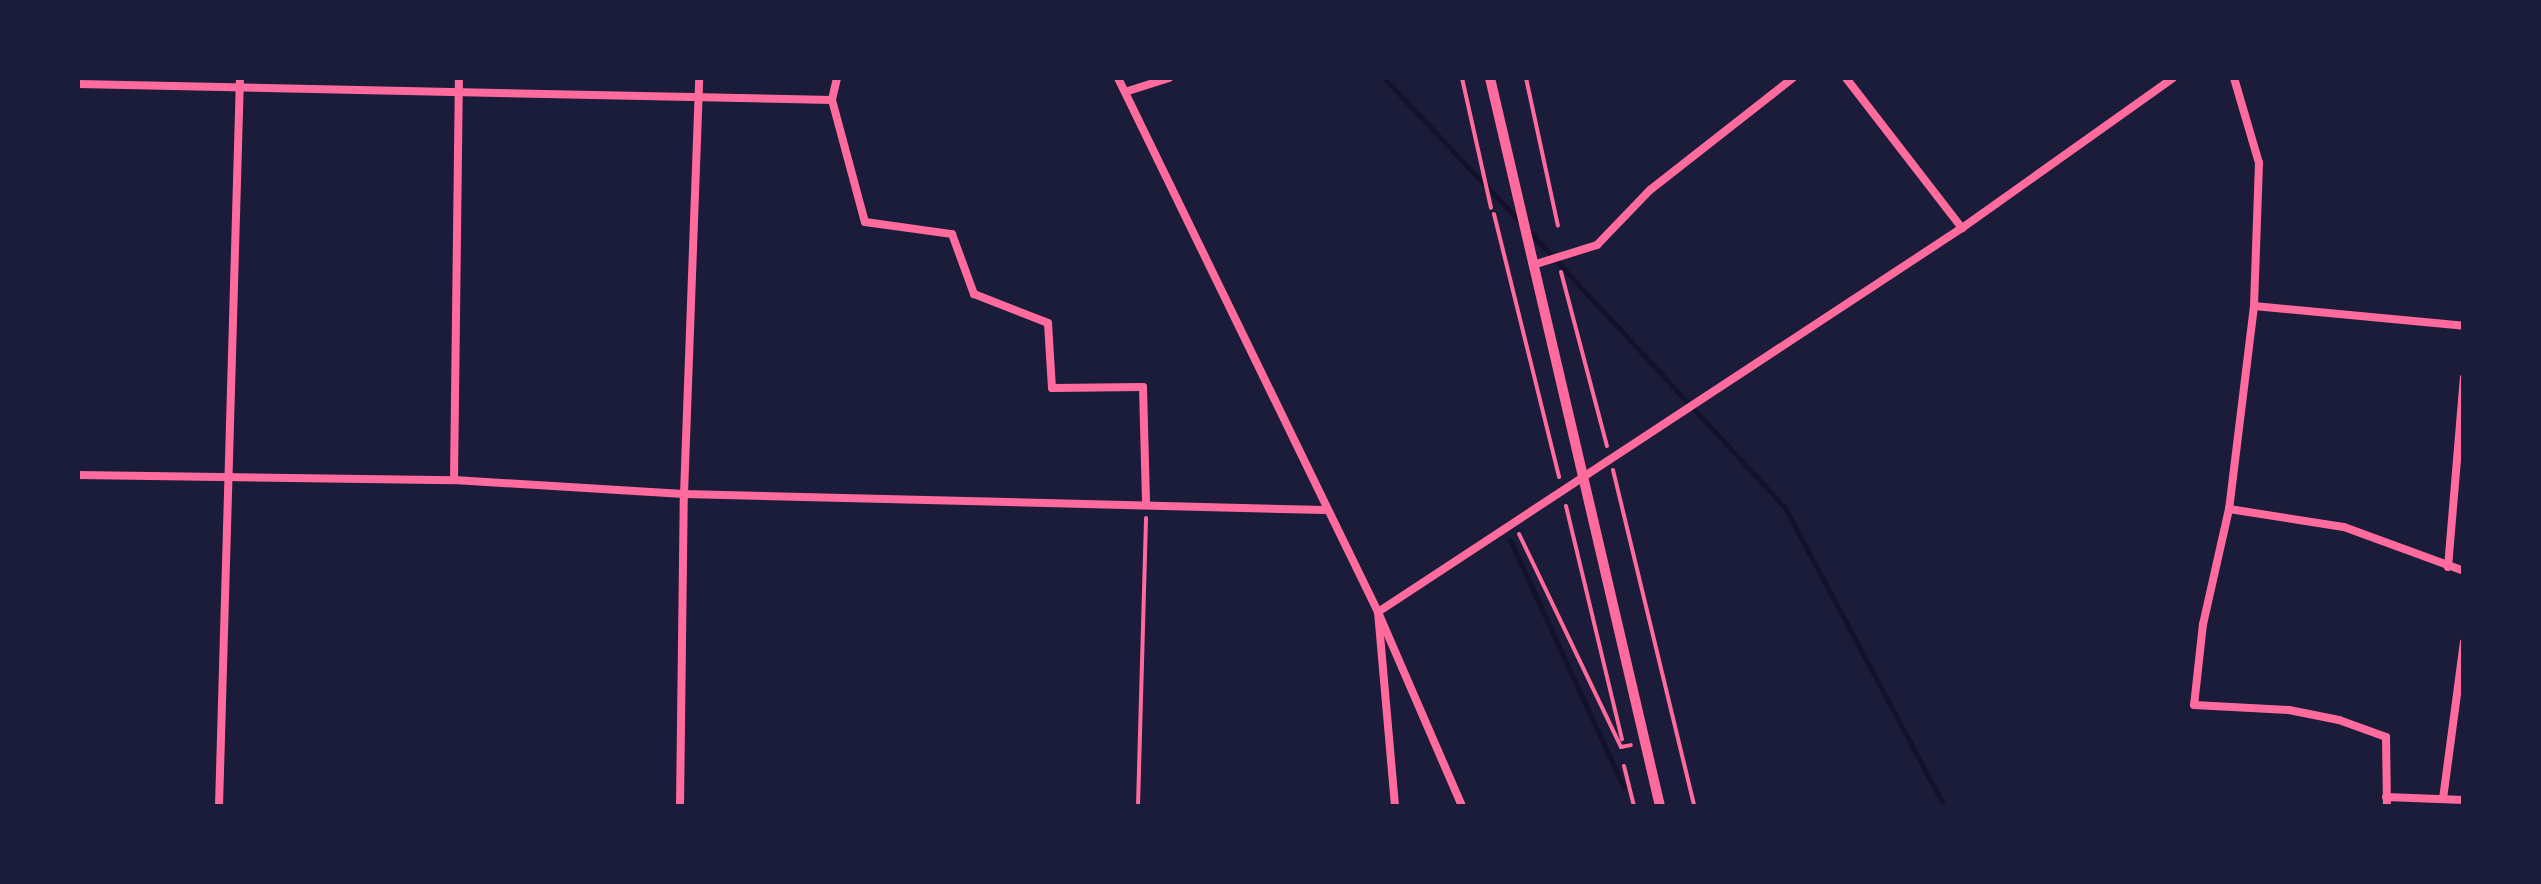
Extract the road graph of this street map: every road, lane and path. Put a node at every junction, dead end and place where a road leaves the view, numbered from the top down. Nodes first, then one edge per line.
1 (240, 78) edge
2 (459, 78) edge
3 (699, 78) edge
4 (837, 78) edge
5 (1118, 78) edge
6 (1170, 78) edge
7 (1462, 78) edge
8 (1490, 78) edge
9 (1526, 78) edge
10 (1793, 78) edge
11 (1846, 78) edge
12 (2174, 78) edge
13 (2234, 78) edge
14 (78, 84) edge
15 (239, 90) junction
16 (458, 91) junction
17 (1128, 91) junction
18 (698, 100) junction
19 (832, 100) junction
20 (1558, 226) dead end
21 (1962, 228) junction
22 (1533, 264) junction
23 (1561, 272) dead end
24 (2254, 306) junction
25 (2464, 326) edge
26 (2464, 378) edge
27 (1610, 460) junction
28 (78, 475) edge
29 (1582, 479) junction
30 (226, 480) junction
31 (454, 480) junction
32 (1562, 491) junction
33 (684, 494) junction
34 (1146, 504) junction
35 (2229, 509) junction
36 (1325, 510) junction
37 (1513, 521) junction
38 (2448, 567) junction
39 (2464, 571) edge
40 (1378, 612) junction
41 (2464, 642) edge
42 (1622, 738) dead end
43 (1644, 742) junction
44 (1624, 766) dead end
45 (2443, 800) junction
46 (2464, 800) edge
47 (2387, 802) edge
48 (220, 806) edge
49 (680, 806) edge
50 (1138, 806) edge
51 (1395, 806) edge
52 (1462, 806) edge
53 (1634, 806) edge
54 (1660, 806) edge
55 (1694, 806) edge

1 - 15 street
2 - 16 street
3 - 18 street
4 - 19 street
5 - 17 street
6 - 17 street
7 - 32 path
8 - 22 street
9 - 20 path
10 - 22 street
11 - 21 street
12 - 21 street
13 - 24 street
14 - 15 street
15 - 16 street
15 - 30 street
16 - 18 street
16 - 31 street
17 - 36 street
18 - 19 street
18 - 33 street
19 - 34 street
21 - 27 street
22 - 29 street
23 - 27 path
24 - 25 street
24 - 35 street
26 - 38 street
27 - 29 street
27 - 55 path
28 - 30 street
29 - 32 street
29 - 43 street
30 - 31 street
30 - 48 street
31 - 33 street
32 - 37 street
32 - 42 path
33 - 34 street
33 - 49 street
34 - 36 street
34 - 50 path
35 - 38 street
35 - 47 street
36 - 40 street
37 - 40 street
37 - 43 path
38 - 39 street
40 - 51 street
40 - 52 street
41 - 45 street
43 - 54 street
44 - 53 path
45 - 46 street
45 - 47 street

